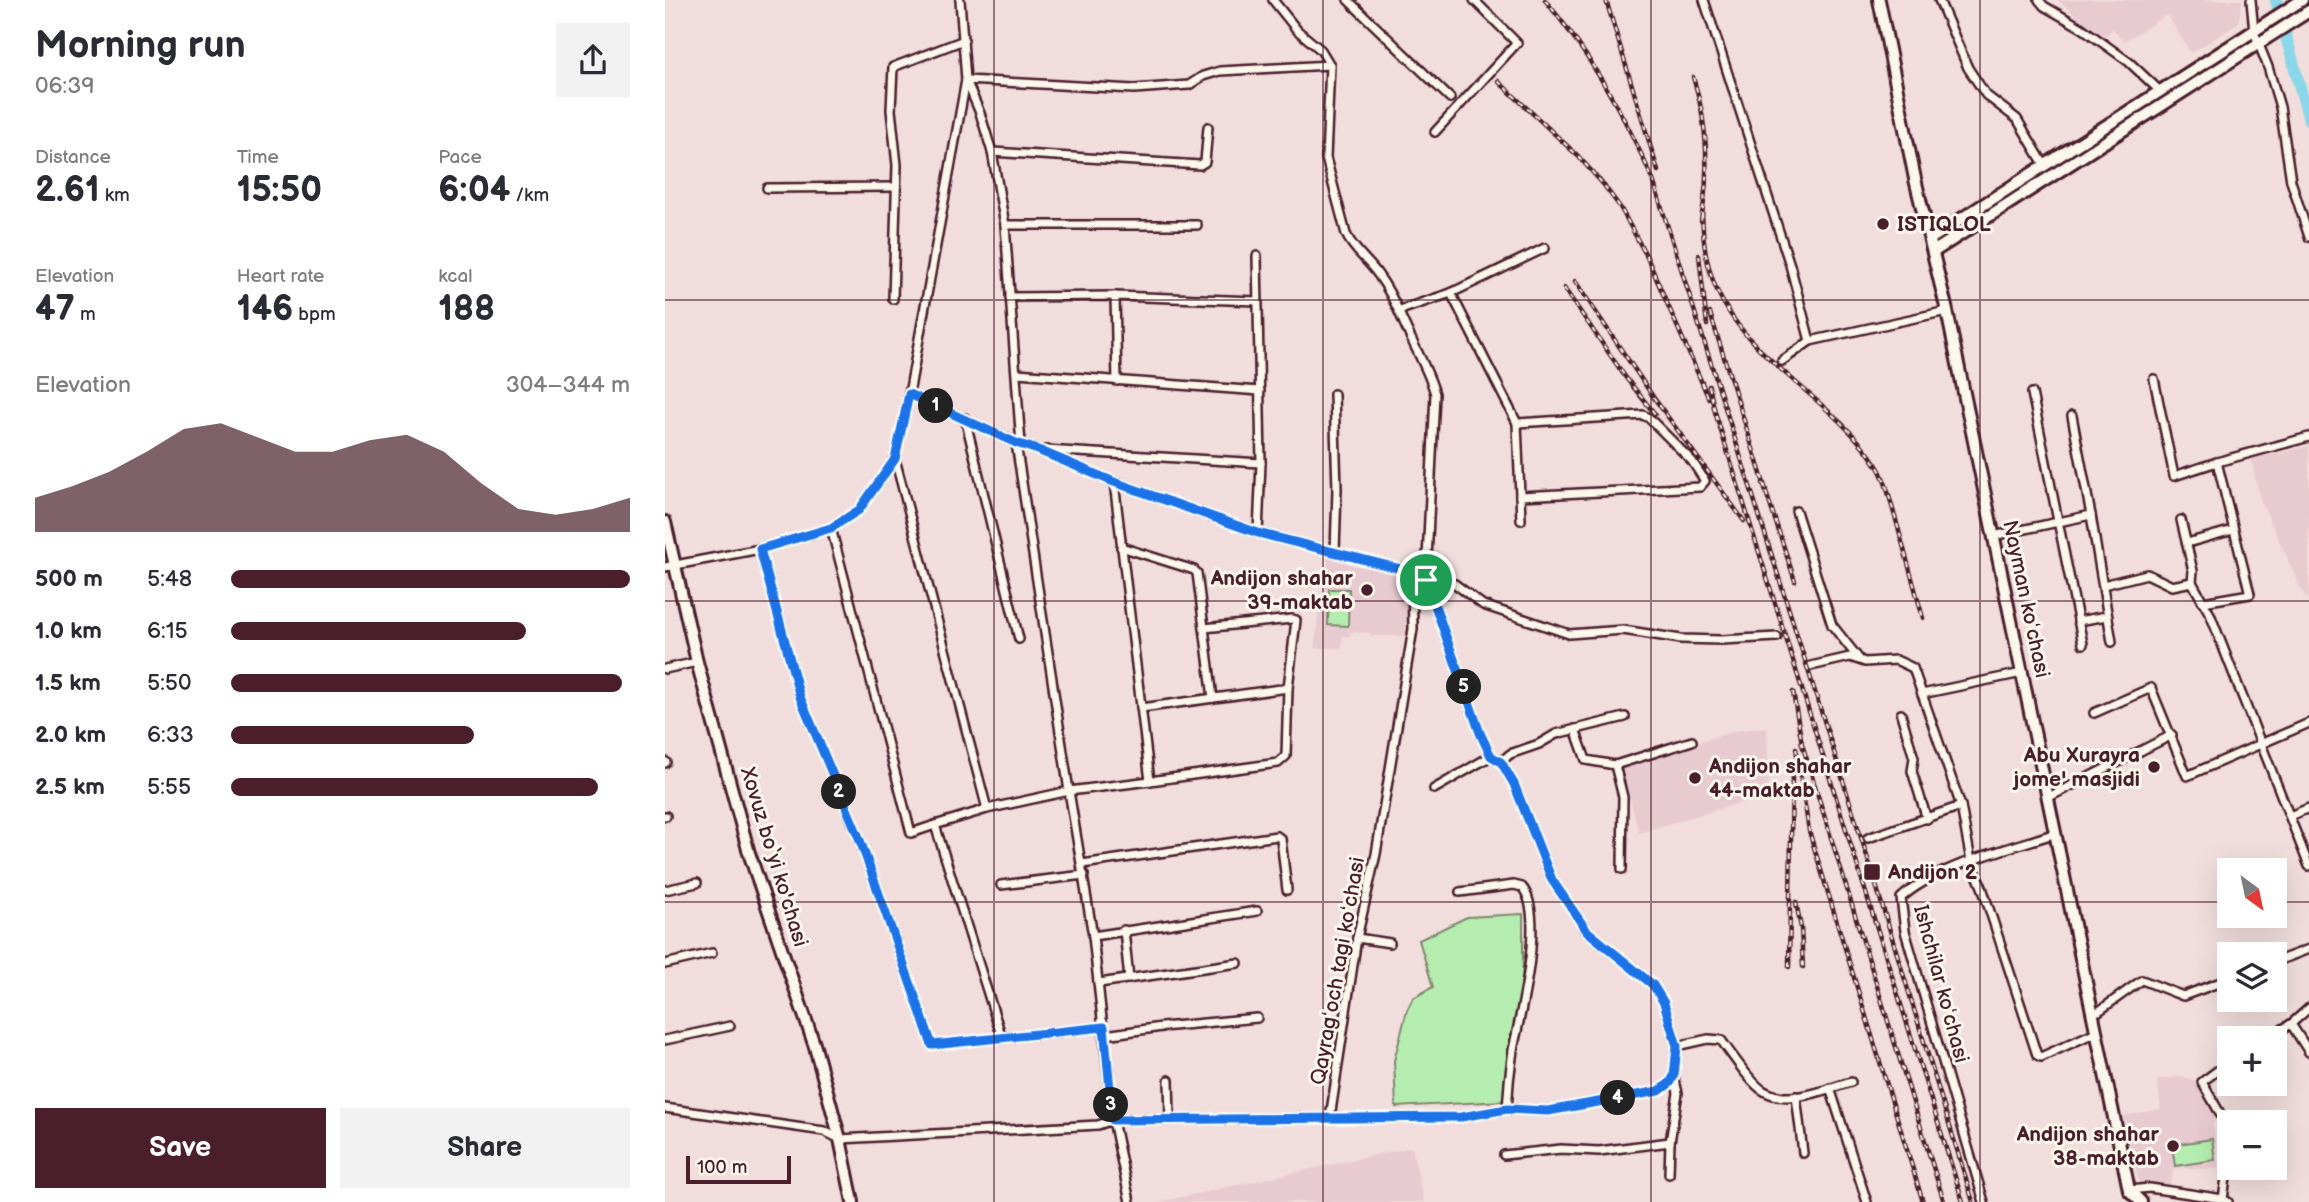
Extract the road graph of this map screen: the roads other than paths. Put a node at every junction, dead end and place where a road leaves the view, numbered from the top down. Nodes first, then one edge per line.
1 (960, 0) edge
2 (1273, 0) edge
3 (1348, 0) edge
4 (1473, 0) edge
5 (1704, 0) edge
6 (1879, 0) edge
7 (1939, 0) edge
8 (2039, 0) edge
9 (2251, 0) edge
10 (2300, 2) edge
11 (2306, 13) edge
12 (2254, 32) junction
13 (964, 40) junction
14 (2259, 44) junction
15 (1330, 65) junction
16 (966, 80) junction
17 (2161, 92) junction
18 (1450, 98) dead end
19 (1208, 127) dead end
20 (1435, 132) dead end
21 (992, 152) junction
22 (2045, 166) junction
23 (896, 187) junction
24 (767, 188) dead end
25 (1005, 225) junction
26 (1196, 225) dead end
27 (2309, 237) edge
28 (1930, 239) junction
29 (1545, 248) dead end
30 (1933, 252) junction
31 (1257, 256) dead end
32 (1451, 293) junction
33 (1115, 296) junction
34 (1010, 297) junction
35 (893, 299) dead end
36 (1257, 301) junction
37 (1400, 310) junction
38 (1947, 311) junction
39 (1810, 341) junction
40 (1782, 361) dead end
41 (1017, 373) junction
42 (2154, 379) dead end
43 (1117, 381) junction
44 (1260, 390) junction
45 (2032, 393) dead end
46 (909, 394) junction
47 (1334, 394) dead end
48 (2071, 416) dead end
49 (965, 418) junction
50 (1517, 423) junction
51 (2309, 437) edge
52 (1019, 444) junction
53 (1038, 450) junction
54 (895, 459) junction
55 (2217, 462) junction
56 (1261, 463) junction
57 (1114, 482) junction
58 (1520, 496) junction
59 (1796, 511) dead end
60 (2091, 515) junction
61 (1521, 520) dead end
62 (2181, 520) dead end
63 (665, 522) edge
64 (2058, 522) junction
65 (831, 528) junction
66 (2233, 530) junction
67 (1258, 533) junction
68 (1993, 536) junction
69 (2187, 542) junction
70 (1121, 547) junction
71 (760, 549) junction
72 (1335, 552) junction
73 (670, 566) edge
74 (1412, 575) junction
75 (1426, 580) junction
76 (2192, 582) junction
77 (2103, 584) junction
78 (2203, 601) junction
79 (2107, 617) junction
80 (2078, 621) junction
81 (1204, 628) junction
82 (1777, 636) dead end
83 (1019, 639) dead end
84 (2112, 642) dead end
85 (2083, 644) dead end
86 (1859, 659) junction
87 (697, 662) junction
88 (1811, 666) dead end
89 (665, 668) edge
90 (2022, 673) junction
91 (1288, 688) junction
92 (1922, 694) junction
93 (1213, 698) junction
94 (1141, 708) junction
95 (2094, 713) dead end
96 (1901, 714) dead end
97 (1625, 717) dead end
98 (2309, 723) edge
99 (1575, 729) junction
100 (2172, 735) junction
101 (1692, 741) dead end
102 (2260, 743) junction
103 (1491, 756) junction
104 (1501, 762) junction
105 (1615, 765) junction
106 (1150, 781) junction
107 (1434, 789) dead end
108 (1069, 790) junction
109 (2049, 797) junction
110 (1961, 806) junction
111 (2309, 808) edge
112 (987, 809) junction
113 (2292, 815) dead end
114 (1927, 819) junction
115 (935, 825) junction
116 (2057, 833) junction
117 (1868, 838) dead end
118 (1971, 861) junction
119 (1082, 864) junction
120 (2309, 866) edge
121 (1622, 869) dead end
122 (1084, 875) junction
123 (697, 883) dead end
124 (1001, 885) dead end
125 (665, 890) edge
126 (1287, 890) dead end
127 (1460, 892) dead end
128 (1257, 911) dead end
129 (1124, 930) junction
130 (1093, 936) junction
131 (1357, 938) junction
132 (1390, 943) dead end
133 (2309, 949) edge
134 (712, 953) dead end
135 (2287, 957) edge
136 (1238, 963) dead end
137 (665, 964) edge
138 (1129, 979) junction
139 (2217, 983) edge
140 (1099, 984) junction
141 (2309, 1009) edge
142 (2092, 1012) junction
143 (1257, 1018) dead end
144 (2291, 1024) junction
145 (730, 1026) dead end
146 (2287, 1026) edge
147 (1105, 1031) junction
148 (2096, 1032) junction
149 (1002, 1038) junction
150 (665, 1040) edge
151 (1677, 1046) junction
152 (2309, 1052) edge
153 (2217, 1071) edge
154 (1674, 1076) junction
155 (1169, 1080) dead end
156 (1851, 1082) dead end
157 (1830, 1088) junction
158 (1796, 1096) junction
159 (665, 1108) edge
160 (1507, 1109) junction
161 (2218, 1110) edge
162 (1330, 1118) junction
163 (1170, 1119) junction
164 (1113, 1120) junction
165 (840, 1139) junction
166 (1670, 1142) junction
167 (1803, 1153) dead end
168 (1504, 1154) dead end
169 (1669, 1174) dead end
170 (2227, 1180) edge
171 (2129, 1190) junction
172 (2226, 1201) edge
173 (853, 1202) edge
174 (1130, 1202) edge
175 (1867, 1202) edge
176 (1984, 1202) edge
177 (2140, 1202) edge

1 - 13 street
2 - 15 street
3 - 18 street
4 - 20 street
5 - 39 street
6 - 28 main road, Nayman koʻchasi
7 - 22 street
8 - 17 street
9 - 12 street
10 - 12 main road
11 - 14 main road
12 - 14 street
12 - 17 main road
13 - 16 street
13 - 23 street
14 - 27 street
14 - 30 main road
15 - 16 street
15 - 37 street
16 - 21 street
16 - 46 street
17 - 22 main road
19 - 21 street
21 - 25 street
22 - 28 main road
23 - 24 street
23 - 35 street
25 - 26 street
25 - 34 street
28 - 30 main road, Nayman koʻchasi
29 - 32 street
30 - 38 main road, Nayman koʻchasi
31 - 36 street
32 - 37 street
32 - 50 street
33 - 34 street
33 - 36 street
33 - 43 street
34 - 41 street
36 - 44 street
37 - 75 street
38 - 39 street
38 - 68 main road, Nayman koʻchasi
39 - 40 street
41 - 43 street
41 - 52 street
42 - 55 street
43 - 44 street
44 - 56 street
45 - 64 street
46 - 49 street
46 - 54 street
47 - 72 street
48 - 60 street
49 - 52 street
49 - 83 street
50 - 58 street
50 - 58 street
51 - 55 street
52 - 53 street
52 - 108 street
53 - 56 street
53 - 57 street
54 - 65 street
54 - 112 street
55 - 66 street
56 - 67 street
57 - 67 street
57 - 70 street
58 - 61 street
59 - 86 street
60 - 64 street
60 - 77 street
62 - 69 street
63 - 73 main road, Xovuz bo‘yi ko'chasi
64 - 68 street
64 - 80 street
65 - 71 street
65 - 115 street
66 - 69 street
66 - 78 street
67 - 72 street
68 - 90 main road, Nayman koʻchasi
69 - 76 street
70 - 81 street
70 - 94 street
71 - 73 street
71 - 149 street
72 - 74 street
73 - 87 main road, Xovuz bo‘yi ko'chasi
74 - 75 street
74 - 131 street, Qayragʻoch tagi koʻchasi
75 - 82 street
75 - 103 street
76 - 77 street
76 - 78 street
77 - 79 street
78 - 102 street
79 - 80 street
79 - 84 street
80 - 85 street
81 - 91 street
81 - 93 street
86 - 88 street
86 - 92 street
87 - 89 street
87 - 165 main road, Xovuz bo‘yi ko'chasi
90 - 92 street
90 - 109 main road, Nayman koʻchasi
91 - 93 street
91 - 106 street
92 - 110 street
93 - 94 street
94 - 106 street
95 - 100 street
96 - 114 street
97 - 99 street
98 - 102 street
99 - 104 street
99 - 105 street
100 - 102 street
100 - 109 street
101 - 105 street
102 - 120 street
103 - 104 street
103 - 107 street
104 - 151 street
105 - 121 street
106 - 108 street
108 - 112 street
108 - 119 street
109 - 116 main road, Nayman koʻchasi
110 - 114 street
110 - 118 street
111 - 113 street
112 - 115 street
114 - 117 street
115 - 149 street
116 - 118 street, Ishchilar koʻchasi
116 - 142 main road, Nayman koʻchasi
118 - 148 street
118 - 176 street, Ishchilar koʻchasi
119 - 122 street
119 - 126 street
122 - 124 street
122 - 130 street
123 - 125 street
127 - 160 street
128 - 129 street
129 - 130 street
129 - 138 street
130 - 140 street
131 - 132 street
131 - 162 street, Qayragʻoch tagi koʻchasi
133 - 135 street
134 - 137 street
136 - 138 street
138 - 140 street
139 - 142 street
140 - 147 street
141 - 144 street
142 - 148 main road, Nayman koʻchasi
143 - 147 street
144 - 146 street
144 - 152 street
145 - 150 street
147 - 149 street
147 - 164 street
148 - 171 main road, Nayman koʻchasi
151 - 154 street
151 - 158 street
153 - 161 street
154 - 160 street, Qayragʻoch tagi koʻchasi
154 - 166 street
155 - 163 street
156 - 157 street
157 - 158 street
157 - 175 street
158 - 167 street
159 - 165 street
160 - 162 street, Qayragʻoch tagi koʻchasi
162 - 163 street
163 - 164 street
164 - 165 street
164 - 174 street
165 - 173 main road, Xovuz bo‘yi ko'chasi
166 - 168 street
166 - 169 street
170 - 172 street
171 - 172 street
171 - 177 main road

